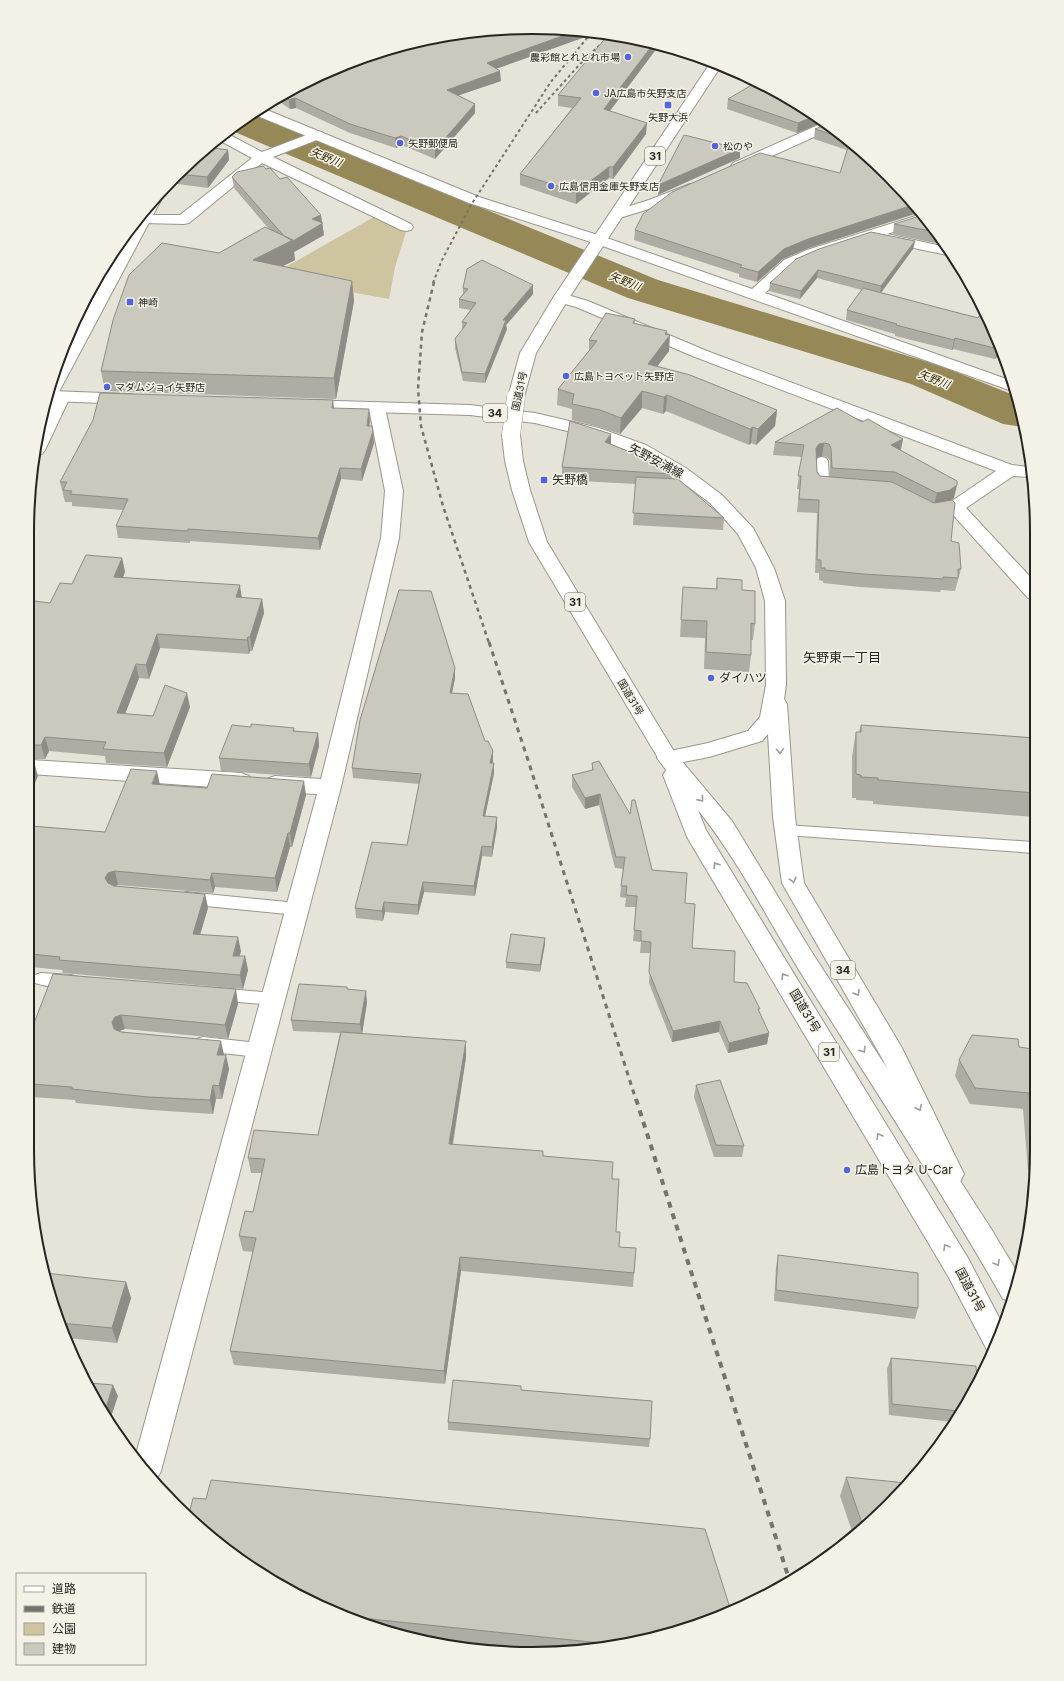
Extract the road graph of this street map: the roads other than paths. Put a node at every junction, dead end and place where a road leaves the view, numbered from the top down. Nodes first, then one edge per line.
1 (713, 68) edge
2 (263, 113) edge
3 (823, 128) edge
4 (317, 135) junction
5 (227, 139) edge
6 (261, 157) junction
7 (728, 171) edge
8 (706, 181) edge
9 (616, 215) junction
10 (919, 219) edge
11 (142, 224) edge
12 (406, 227) dead end
13 (870, 234) junction
14 (597, 244) junction
15 (943, 250) edge
16 (121, 251) edge
17 (108, 275) edge
18 (564, 293) junction
19 (755, 294) junction
20 (1008, 385) edge
21 (55, 394) edge
22 (149, 400) edge
23 (290, 405) edge
24 (377, 408) junction
25 (49, 411) edge
26 (822, 461) dead end
27 (1009, 470) junction
28 (1026, 472) edge
29 (846, 486) edge
30 (1030, 588) edge
31 (776, 684) junction
32 (668, 758) junction
33 (34, 767) edge
34 (330, 788) junction
35 (786, 830) junction
36 (1030, 848) edge
37 (172, 897) edge
38 (297, 908) junction
39 (41, 979) dead end
40 (87, 983) edge
41 (203, 993) edge
42 (273, 999) junction
43 (188, 1043) edge
44 (259, 1050) junction
45 (981, 1236) junction
46 (1011, 1286) edge
47 (994, 1335) edge
48 (148, 1465) edge

1 - 9 main road, 国道31号 / 31
2 - 4 main road
3 - 7 main road
4 - 6 main road
4 - 14 main road
5 - 6 main road
6 - 11 main road
6 - 12 main road
8 - 9 main road
9 - 14 main road, 国道31号 / 31
10 - 13 main road
13 - 15 main road
13 - 19 main road
14 - 18 main road, 国道31号 / 31
14 - 19 main road
16 - 17 main road
17 - 21 main road
18 - 27 main road
18 - 32 main road, 国道31号 / 31, bridge
19 - 20 main road
21 - 22 main road
21 - 25 main road
23 - 24 main road, 矢野安浦線 / 34
24 - 31 main road, 矢野安浦線 / 34
24 - 34 main road
26 - 29 lane
27 - 28 main road
27 - 30 main road
31 - 32 main road, 矢野安浦線 / 34
31 -> 35 main road, 34
32 -> 45 main road, 国道31号 / 31
47 -> 32 main road, 国道31号 / 31
33 - 34 main road
34 - 38 main road
35 - 36 lane
35 -> 45 main road, 34
37 - 38 lane
38 - 42 main road
39 - 40 lane
41 - 42 lane
42 - 44 main road
43 - 44 lane
44 - 48 main road
45 -> 46 main road, 国道31号 / 31

